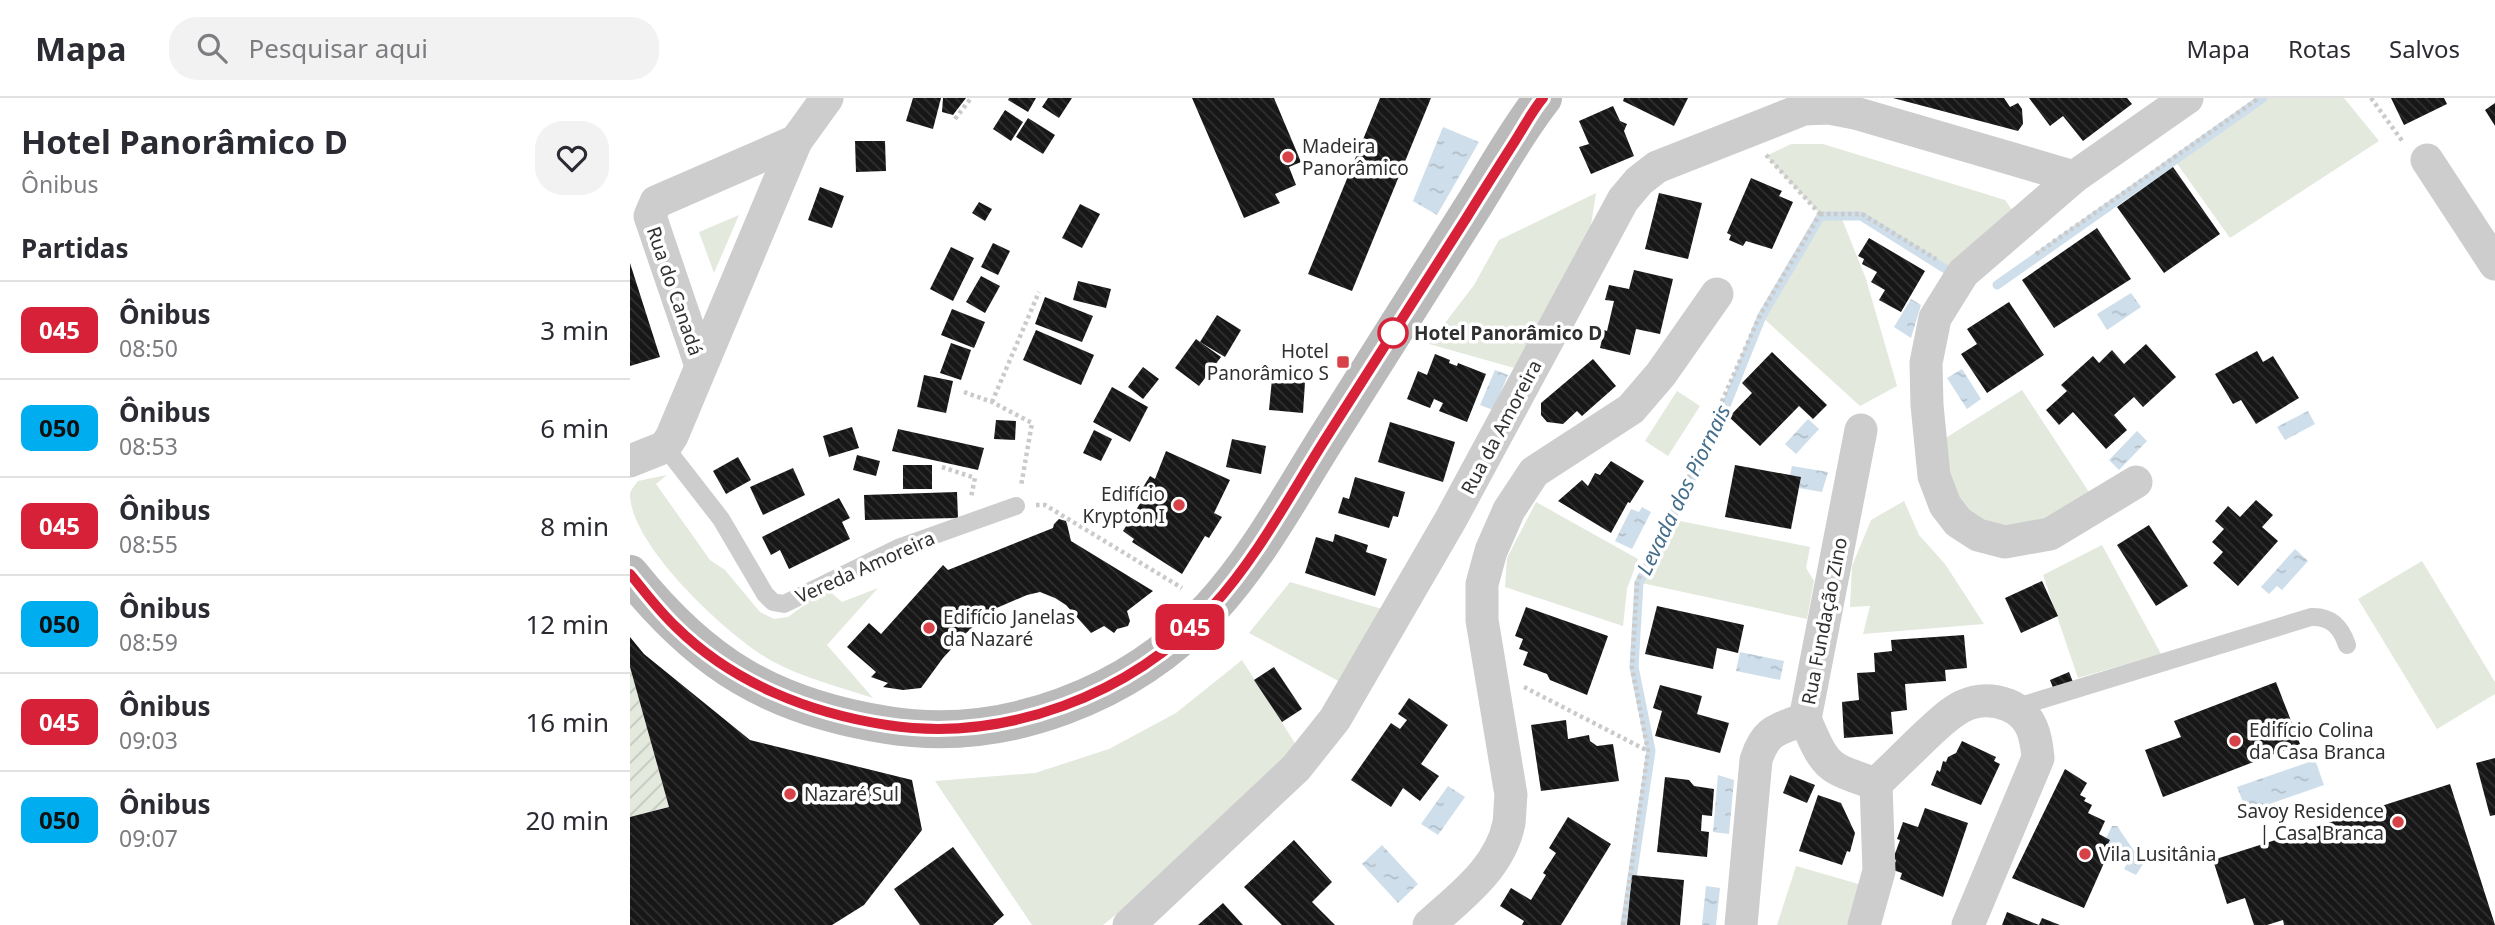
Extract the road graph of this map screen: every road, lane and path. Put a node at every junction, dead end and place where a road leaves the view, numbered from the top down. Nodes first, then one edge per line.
1 (827, 98) edge
2 (971, 98) edge
3 (1543, 98) edge
4 (2187, 98) edge
5 (2259, 98) edge
6 (2371, 98) edge
7 (956, 119) dead end
8 (1746, 131) junction
9 (796, 141) junction
10 (2427, 160) joint
11 (2074, 177) junction
12 (1820, 214) junction
13 (2030, 258) dead end
14 (2495, 264) edge
15 (1964, 273) junction
16 (1040, 292) dead end
17 (1717, 294) dead end
18 (701, 366) junction
19 (964, 392) dead end
20 (992, 402) junction
21 (1861, 430) dead end
22 (665, 447) junction
23 (630, 461) edge
24 (942, 467) dead end
25 (2136, 482) dead end
26 (1016, 506) junction
27 (963, 525) junction
28 (630, 574) edge
29 (1184, 589) dead end
30 (2347, 645) dead end
31 (1513, 682) dead end
32 (2014, 708) junction
33 (1805, 719) junction
34 (1648, 751) junction
35 (1876, 784) junction
36 (1129, 925) edge
37 (1429, 925) edge
38 (1623, 925) edge
39 (1741, 925) edge
40 (1864, 925) edge
41 (1968, 925) edge

1 - 9 street, Rua do Canadá
2 - 7 path
3 - 28 street
4 - 11 street
5 - 13 path
6 - 10 path
8 - 11 street, Rua da Amoreira
8 - 12 path
8 - 36 street, Rua da Amoreira
9 - 18 street, Rua do Canadá
9 - 18 street, Rua do Canadá
10 - 14 street
11 - 15 street
12 - 15 path
12 - 34 path
15 - 25 street
16 - 20 path
17 - 37 street
18 - 22 street, Rua do Canadá
19 - 20 path
20 - 26 path
21 - 33 street, Rua Fundação Zino
22 - 23 street
22 - 27 lane, Vereda Amoreira
24 - 27 path
26 - 27 lane, Vereda Amoreira
26 - 29 path
30 - 32 lane
31 - 34 path
32 - 35 street
32 - 41 street
33 - 35 street, Rua Fundação Zino
33 - 39 street
34 - 38 path
35 - 40 street

